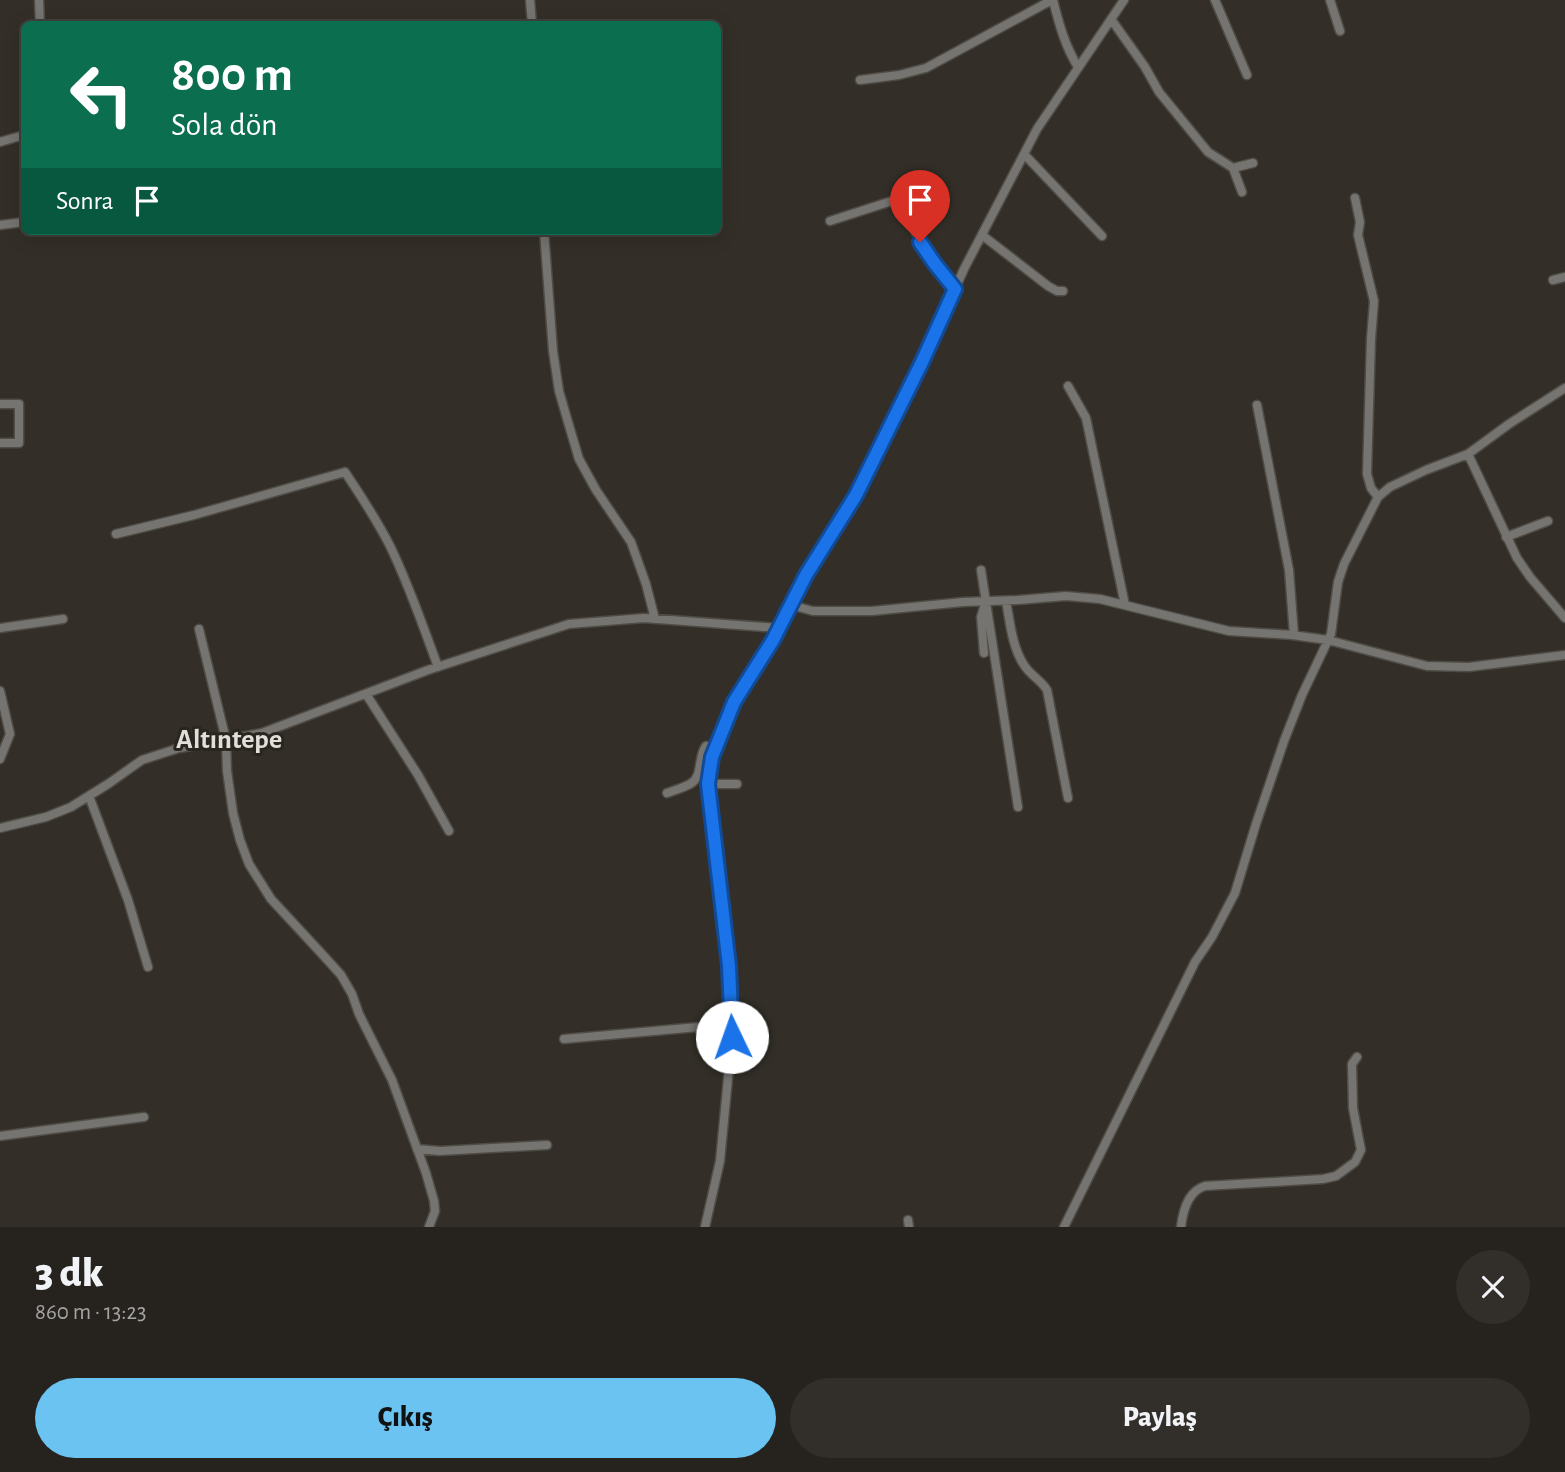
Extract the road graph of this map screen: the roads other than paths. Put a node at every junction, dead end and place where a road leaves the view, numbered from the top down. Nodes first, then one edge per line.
1 (39, 0) edge
2 (530, 0) edge
3 (1052, 0) edge
4 (1124, 0) edge
5 (1215, 0) edge
6 (1330, 0) edge
7 (1111, 19) junction
8 (40, 21) edge
9 (532, 21) edge
10 (1340, 31) dead end
11 (1079, 67) junction
12 (1247, 75) dead end
13 (860, 80) dead end
14 (21, 136) edge
15 (0, 142) edge
16 (1024, 154) junction
17 (1253, 163) dead end
18 (1233, 168) junction
19 (1242, 192) dead end
20 (1355, 198) dead end
21 (830, 221) dead end
22 (21, 222) edge
23 (0, 225) edge
24 (544, 235) edge
25 (982, 235) junction
26 (1102, 236) dead end
27 (1565, 277) edge
28 (1553, 280) dead end
29 (955, 289) junction
30 (1063, 290) dead end
31 (1068, 386) dead end
32 (1565, 388) edge
33 (0, 404) edge
34 (1257, 405) dead end
35 (0, 443) edge
36 (1468, 454) junction
37 (1378, 497) junction
38 (1548, 521) dead end
39 (116, 534) dead end
40 (1506, 537) junction
41 (981, 570) dead end
42 (986, 601) junction
43 (1006, 601) junction
44 (791, 605) junction
45 (1125, 605) junction
46 (1565, 618) edge
47 (63, 619) dead end
48 (655, 619) junction
49 (0, 628) edge
50 (779, 628) junction
51 (199, 629) dead end
52 (1294, 635) junction
53 (1328, 640) junction
54 (984, 653) dead end
55 (1565, 655) edge
56 (438, 667) junction
57 (0, 691) edge
58 (366, 694) junction
59 (226, 740) junction
60 (716, 747) junction
61 (0, 759) edge
62 (708, 784) junction
63 (737, 784) dead end
64 (667, 793) dead end
65 (89, 796) junction
66 (1068, 798) dead end
67 (1018, 807) dead end
68 (0, 828) edge
69 (449, 831) dead end
70 (148, 967) dead end
71 (732, 1024) junction
72 (564, 1039) dead end
73 (1357, 1057) dead end
74 (144, 1117) dead end
75 (0, 1136) edge
76 (547, 1145) dead end
77 (417, 1149) junction
78 (429, 1227) edge
79 (705, 1227) edge
80 (1064, 1227) edge
81 (1181, 1227) edge

1 - 8 street
2 - 9 street
3 - 11 street
3 - 13 street
4 - 7 street
5 - 12 street
6 - 10 street
7 - 11 street
7 - 18 street
11 - 16 street
14 - 15 street
16 - 25 street
16 - 26 street
17 - 18 street
18 - 19 street
20 - 37 street
21 - 29 street
22 - 23 street
24 - 48 street
25 - 29 street
25 - 30 street
27 - 28 street
29 - 44 street
31 - 45 street
32 - 36 street
33 - 35 street
34 - 52 street
36 - 37 street
36 - 40 street
37 - 53 street
38 - 40 street
39 - 56 street
40 - 46 street
41 - 42 street
42 - 43 street
42 - 44 street
42 - 54 street
42 - 67 street
43 - 45 street
43 - 66 street
44 - 50 street
45 - 52 street
47 - 49 street
48 - 50 street
48 - 56 street
50 - 60 street
51 - 59 street
52 - 53 street
53 - 55 street
53 - 80 street
56 - 58 street
57 - 61 street
58 - 59 street
58 - 69 street
59 - 65 street
59 - 77 street
60 - 62 street
60 - 64 street
62 - 63 street
62 - 71 street
65 - 68 street
65 - 70 street
71 - 72 street
71 - 79 street
73 - 81 street
74 - 75 street
76 - 77 street
77 - 78 street

